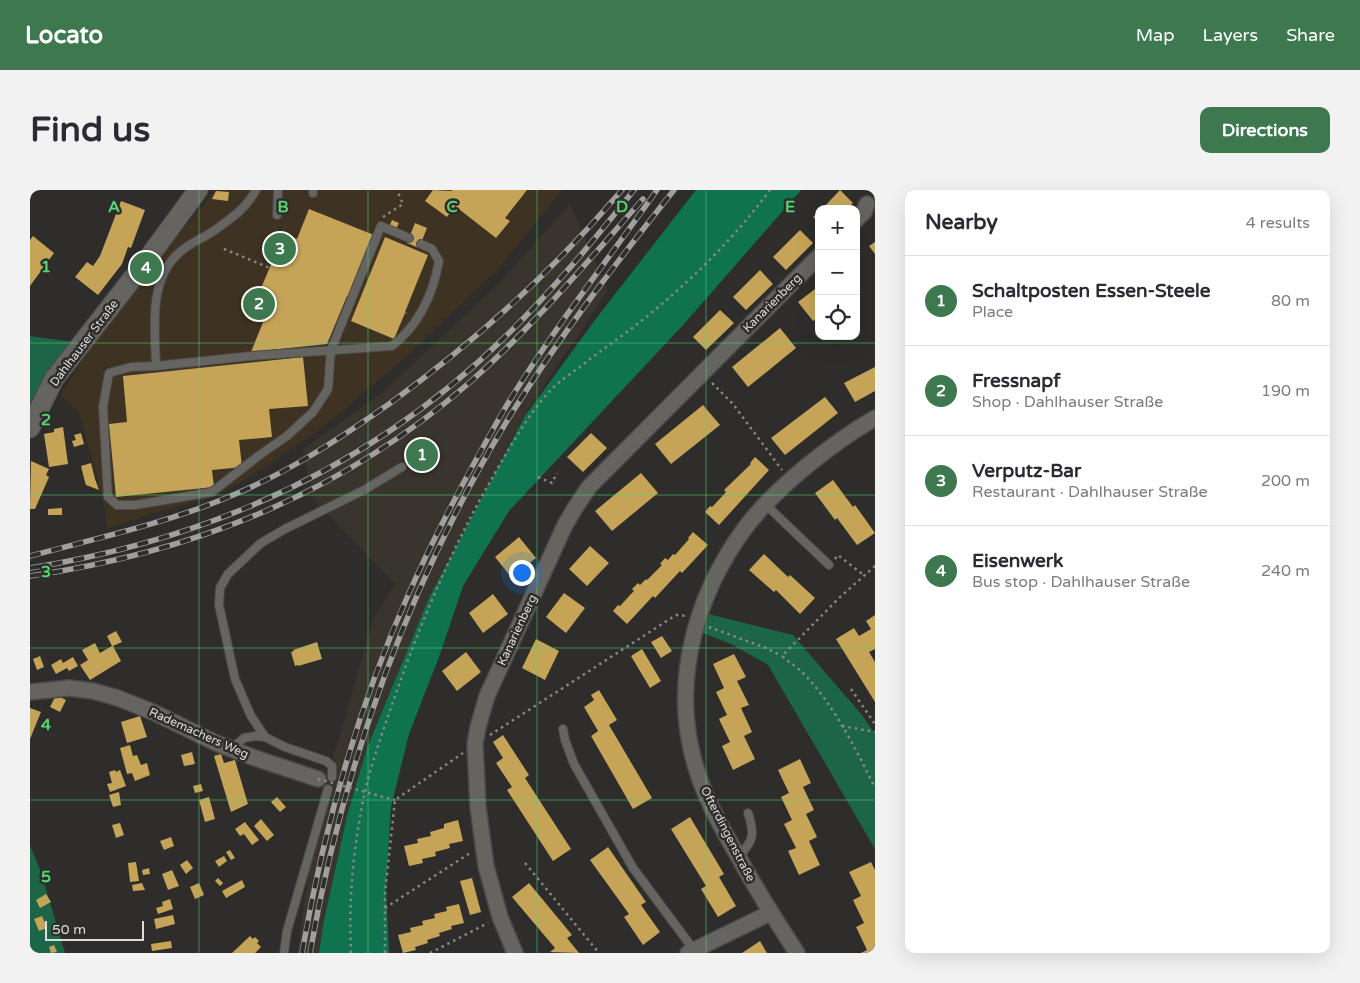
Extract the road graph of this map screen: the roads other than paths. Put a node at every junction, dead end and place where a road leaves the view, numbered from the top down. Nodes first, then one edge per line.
1 (198, 190) edge
2 (256, 190) edge
3 (278, 190) edge
4 (867, 204) dead end
5 (277, 215) dead end
6 (860, 216) edge
7 (409, 238) dead end
8 (421, 244) dead end
9 (815, 260) edge
10 (331, 350) junction
11 (156, 366) junction
12 (874, 420) edge
13 (30, 428) edge
14 (402, 466) dead end
15 (766, 505) junction
16 (829, 565) road end
17 (30, 692) edge
18 (563, 728) dead end
19 (266, 737) junction
20 (231, 749) junction
21 (326, 781) junction
22 (748, 813) dead end
23 (738, 857) junction
24 (770, 913) junction
25 (691, 952) edge
26 (284, 953) edge
27 (515, 953) edge
28 (797, 953) edge

1 - 13 street, Dahlhauser Straße
2 - 11 lane
3 - 5 lane
4 - 6 street
7 - 10 lane
8 - 10 lane
9 - 27 street, Kanarienberg
10 - 11 lane
10 - 11 lane
12 - 15 street, Ofterdingenstraße
14 - 19 lane
15 - 16 lane
15 - 23 street, Ofterdingenstraße
17 - 20 street, Rademachers Weg
18 - 25 lane
19 - 20 lane
19 - 21 lane
20 - 21 street, Rademachers Weg
21 - 26 lane
22 - 23 lane
23 - 24 street, Ofterdingenstraße
24 - 25 street
24 - 28 street, Ofterdingenstraße

